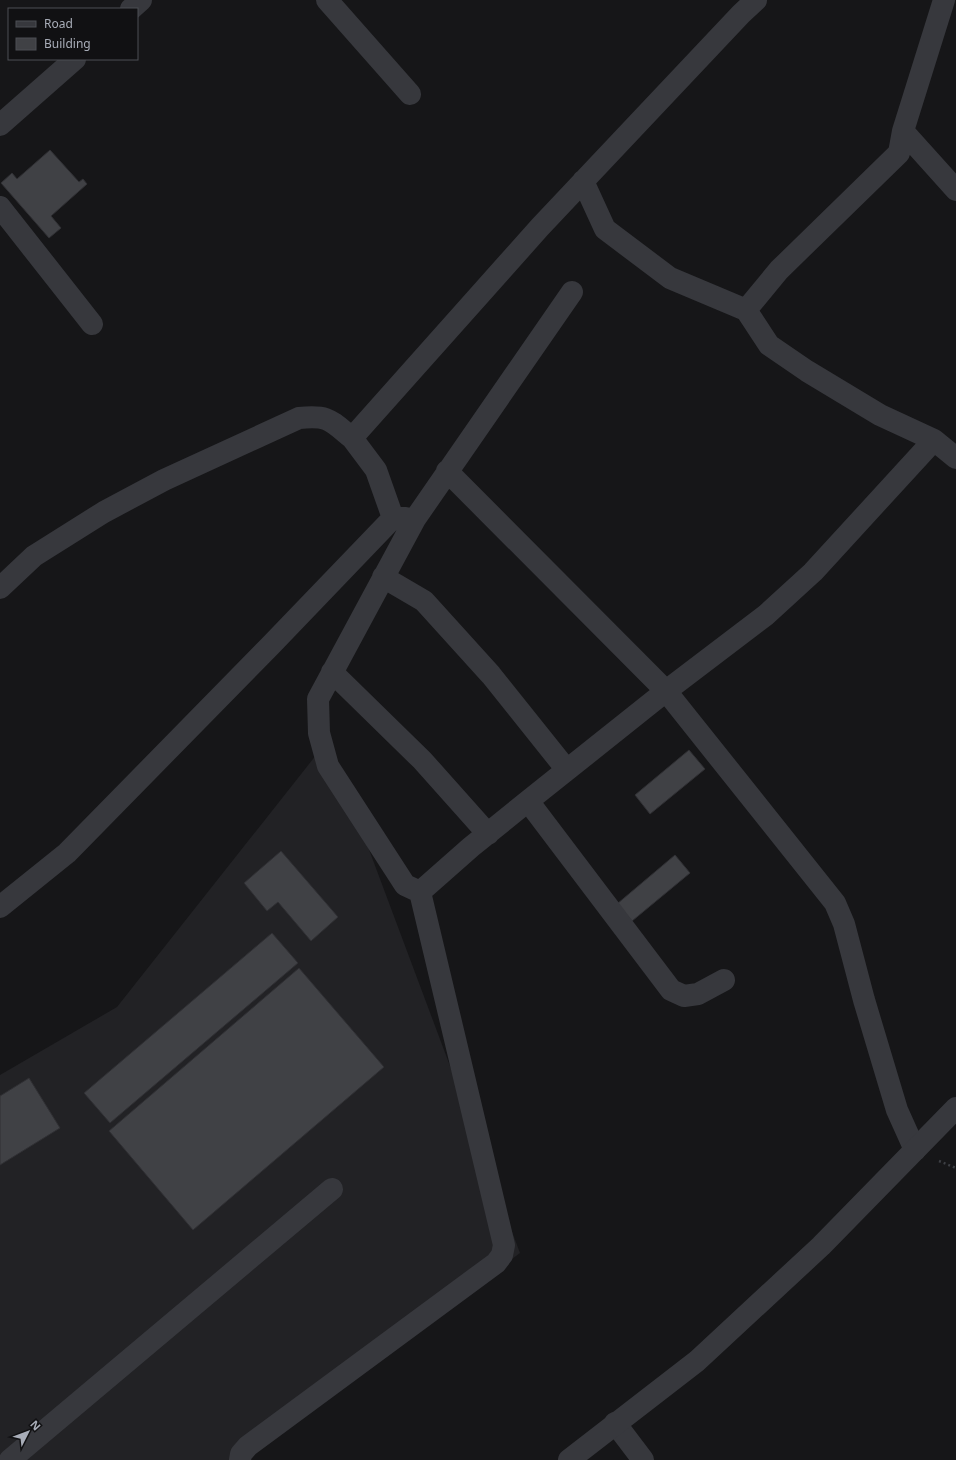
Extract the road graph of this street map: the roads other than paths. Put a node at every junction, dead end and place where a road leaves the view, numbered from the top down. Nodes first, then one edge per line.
1 (141, 0) edge
2 (327, 0) edge
3 (756, 0) edge
4 (944, 0) edge
5 (132, 8) edge
6 (74, 60) edge
7 (410, 94) dead end
8 (0, 125) edge
9 (903, 131) junction
10 (583, 181) junction
11 (956, 190) edge
12 (0, 207) edge
13 (572, 292) dead end
14 (746, 310) junction
15 (92, 324) dead end
16 (352, 438) junction
17 (934, 440) junction
18 (956, 458) edge
19 (447, 471) junction
20 (393, 518) junction
21 (415, 519) junction
22 (383, 577) junction
23 (0, 588) edge
24 (332, 672) junction
25 (666, 691) junction
26 (567, 770) junction
27 (528, 801) junction
28 (488, 834) junction
29 (420, 892) junction
30 (0, 908) edge
31 (724, 980) dead end
32 (956, 1108) edge
33 (915, 1150) junction
34 (332, 1189) dead end
35 (615, 1423) junction
36 (10, 1460) edge
37 (240, 1460) edge
38 (569, 1460) edge
39 (644, 1460) edge

1 - 5 street
2 - 7 street
3 - 10 street
4 - 9 street
6 - 8 street
9 - 11 street
9 - 14 street
10 - 14 street
10 - 16 street
12 - 15 street
13 - 19 street
14 - 17 street
16 - 20 street
16 - 23 street
17 - 18 street
17 - 25 street
19 - 21 street
19 - 25 street
20 - 21 street
20 - 30 street
21 - 22 street
22 - 24 street
22 - 26 street
24 - 28 street
24 - 29 street
25 - 26 street
25 - 33 street
26 - 27 street
27 - 28 street
27 - 31 street
28 - 29 street
29 - 37 street
32 - 33 street
33 - 35 street
34 - 36 street
35 - 38 street
35 - 39 street

